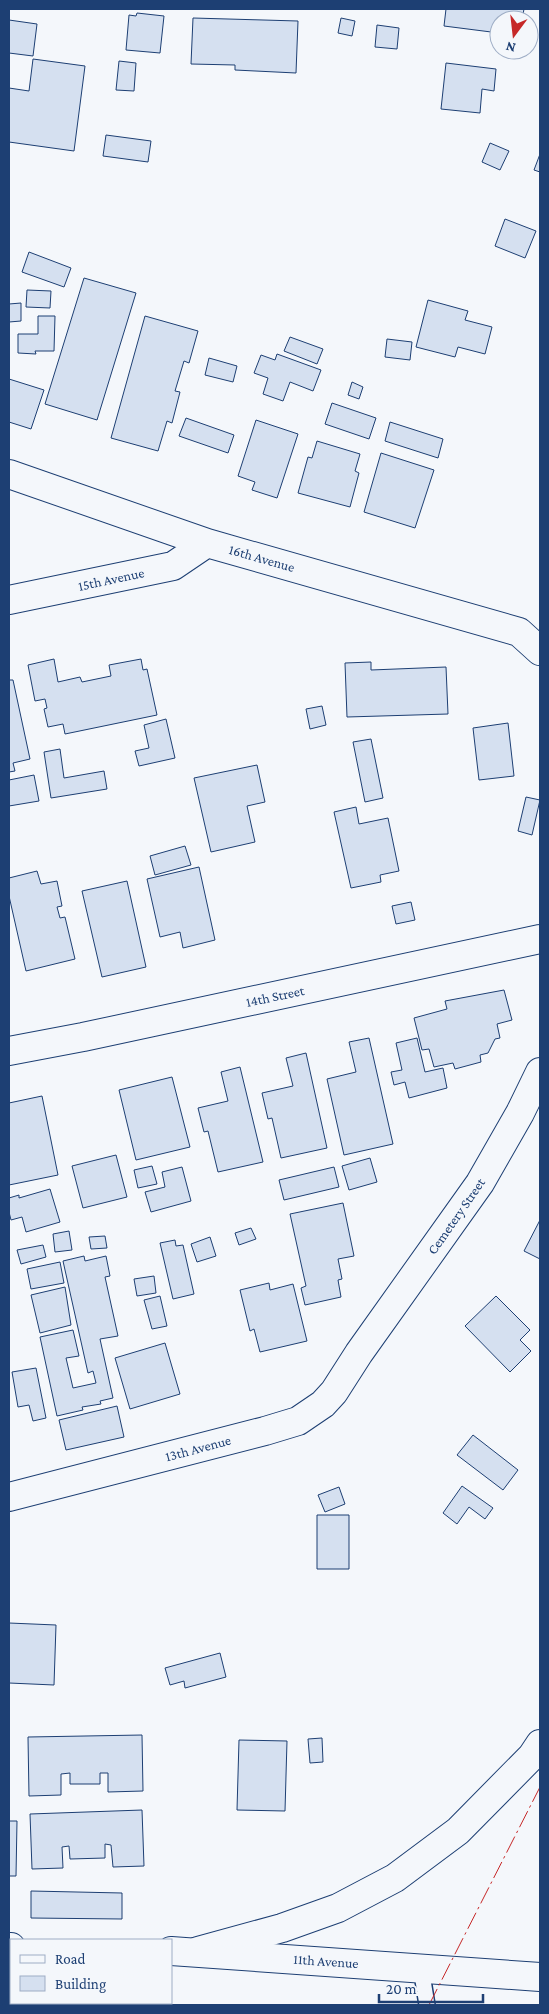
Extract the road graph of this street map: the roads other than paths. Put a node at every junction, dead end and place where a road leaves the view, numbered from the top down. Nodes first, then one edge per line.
1 (9, 474) edge
2 (207, 543) junction
3 (9, 600) edge
4 (540, 651) edge
5 (540, 939) edge
6 (9, 1051) edge
7 (540, 1072) edge
8 (359, 1353) joint
9 (9, 1497) edge
10 (540, 1744) edge
11 (172, 1950) edge
12 (198, 1951) junction
13 (420, 1968) junction
14 (540, 1977) edge
15 (427, 2005) edge

1 - 2 street, 16th Avenue
2 - 3 street, 15th Avenue
2 - 4 street, 16th Avenue
5 - 6 street, 14th Street
7 - 8 street, Cemetery Street
8 - 9 street, 13th Avenue
10 - 12 street
11 - 12 street, 11th Avenue
12 - 13 street, 11th Avenue
13 - 14 street, 11th Avenue
13 - 15 lane

